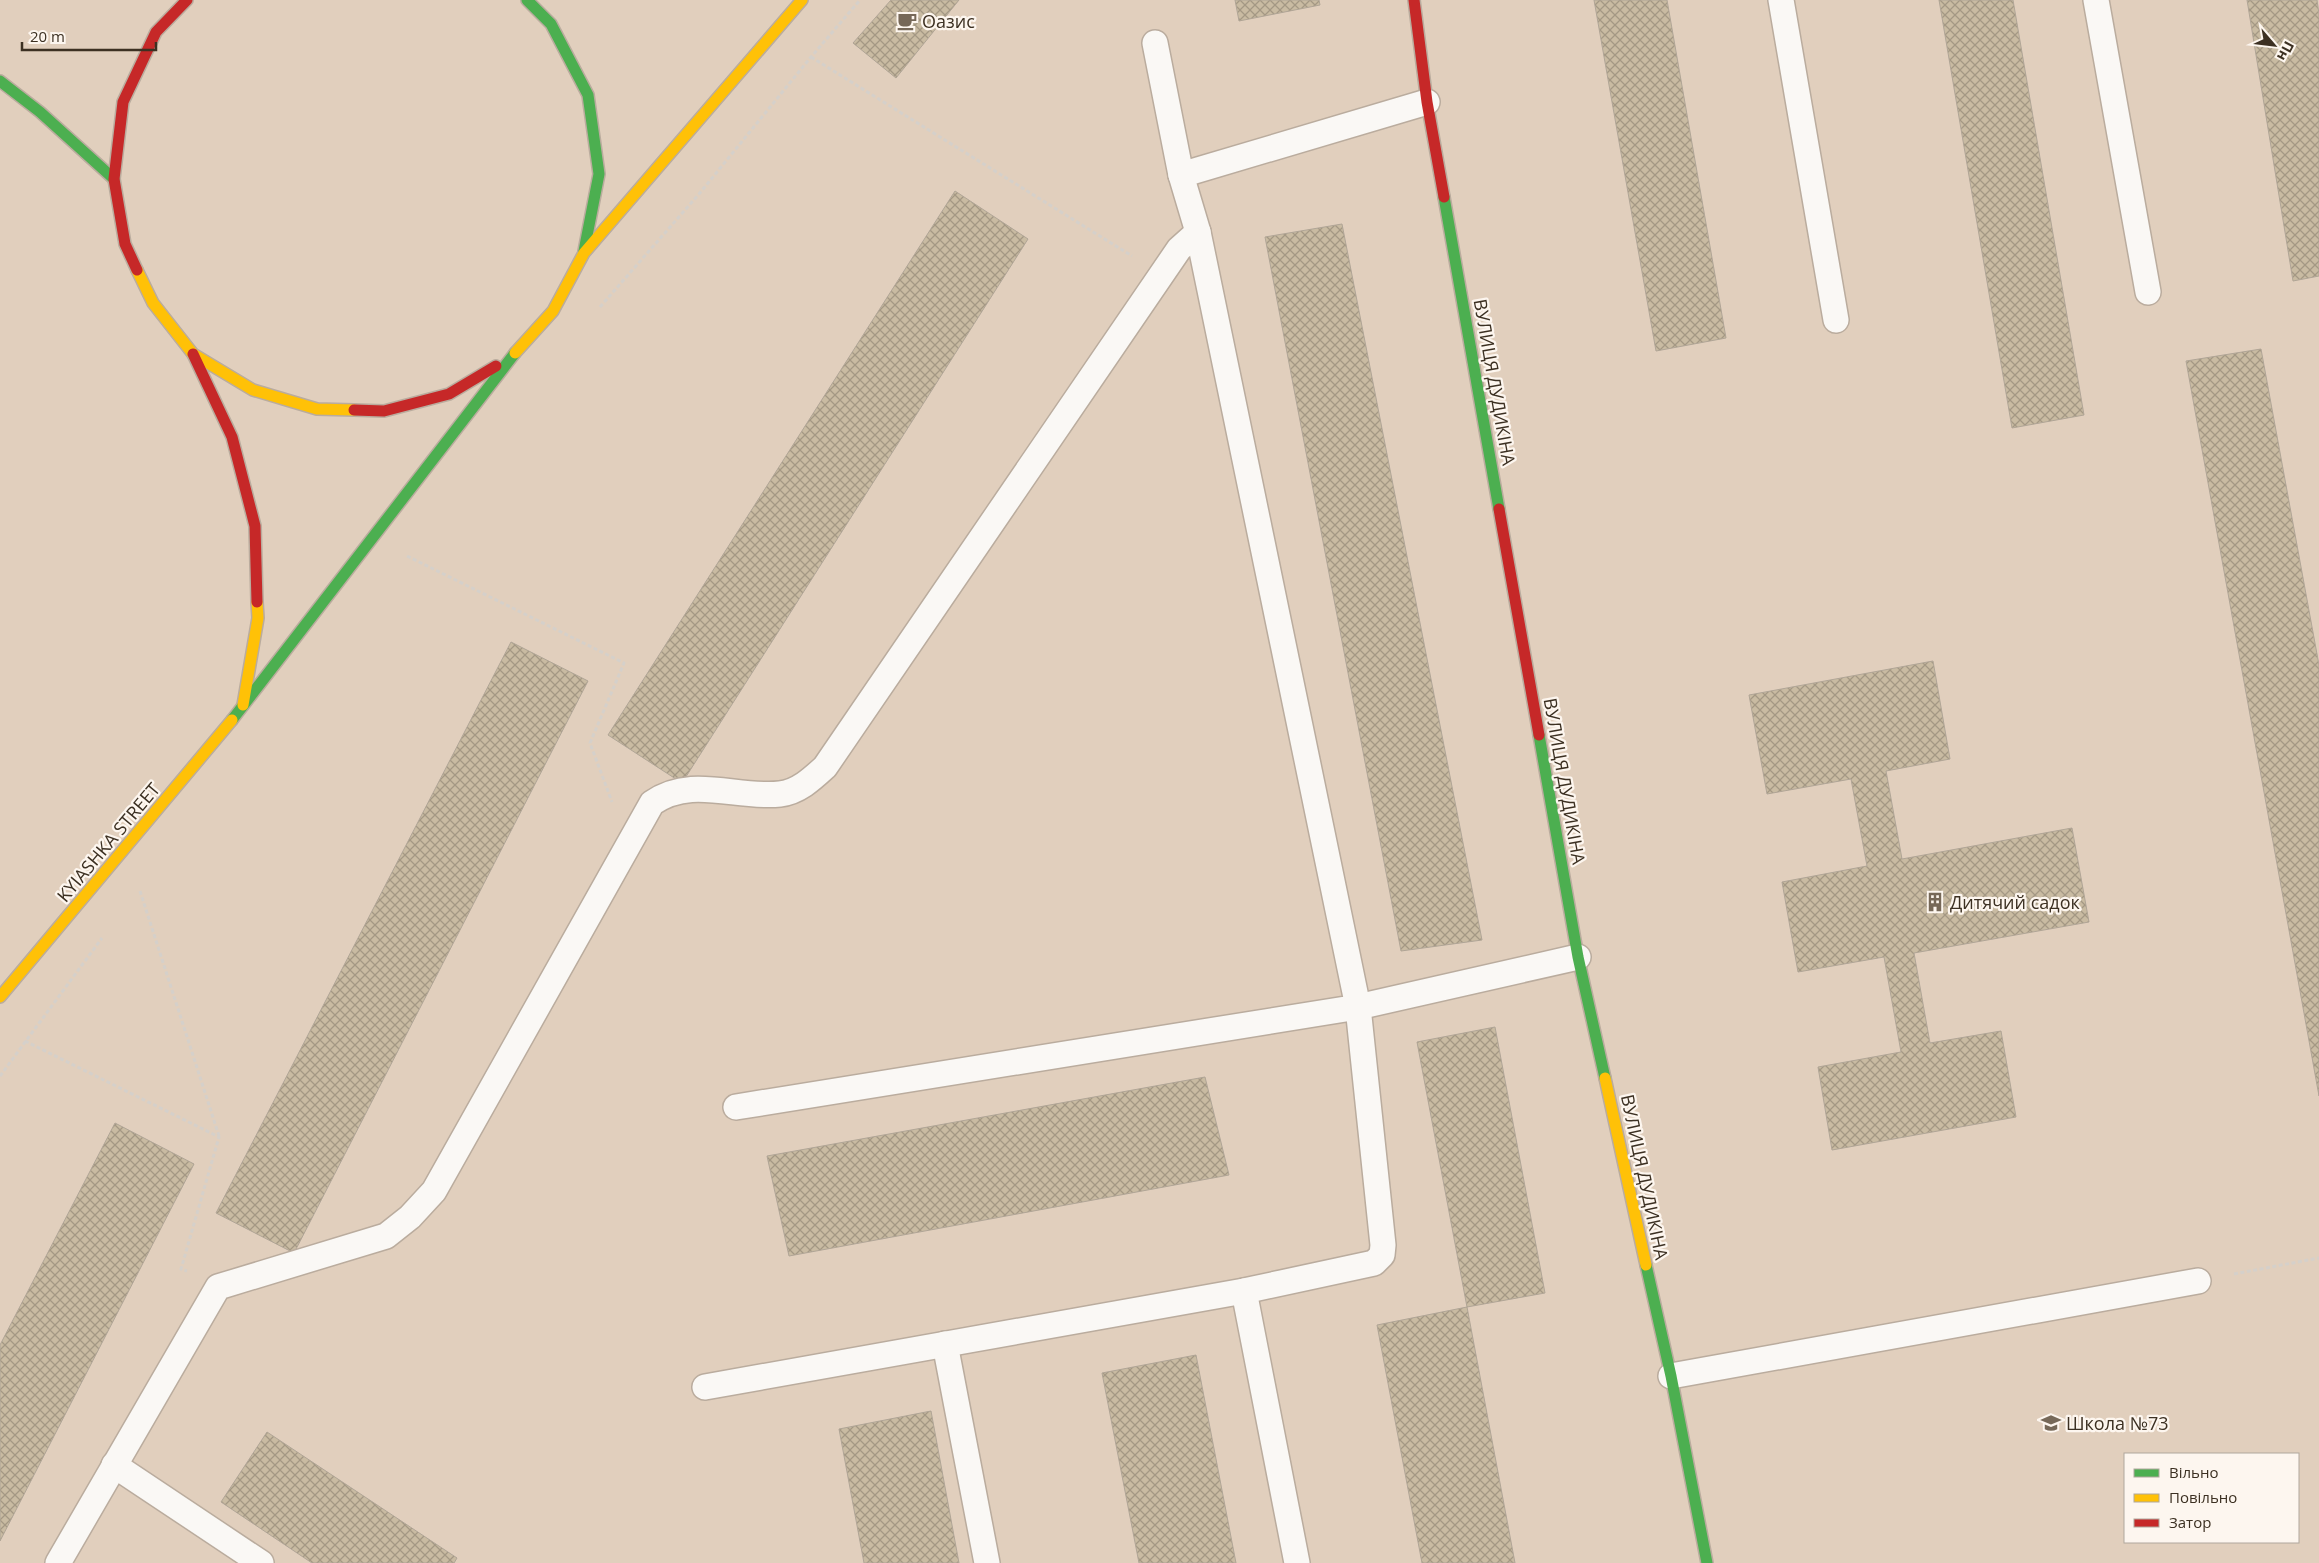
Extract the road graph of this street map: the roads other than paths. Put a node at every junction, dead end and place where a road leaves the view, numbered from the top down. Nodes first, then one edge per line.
1 (187, 0) edge
2 (527, 0) edge
3 (802, 0) edge
4 (1414, 0) edge
5 (1782, 0) edge
6 (2096, 0) edge
7 (1154, 43) dead end
8 (0, 81) edge
9 (1428, 102) junction
10 (1181, 174) junction
11 (114, 180) junction
12 (1198, 232) junction
13 (584, 253) junction
14 (2148, 292) dead end
15 (1836, 320) dead end
16 (194, 354) junction
17 (508, 360) junction
18 (242, 709) junction
19 (1578, 957) junction
20 (0, 997) edge
21 (1358, 1008) junction
22 (736, 1106) dead end
23 (2198, 1281) road end
24 (1244, 1291) junction
25 (945, 1344) junction
26 (1671, 1376) junction
27 (705, 1387) dead end
28 (114, 1466) junction
29 (58, 1563) edge
30 (261, 1563) edge
31 (987, 1563) edge
32 (1297, 1563) edge
33 (1707, 1563) edge

1 - 11 street
2 - 13 street
3 - 13 street
4 - 9 street, ВУЛИЦЯ ДУДИКІНА
5 - 15 lane
6 - 14 lane
7 - 10 lane
8 - 11 street
9 - 10 lane
9 - 19 street, ВУЛИЦЯ ДУДИКІНА
10 - 12 lane
11 - 16 street
12 - 21 lane
12 - 28 lane
13 - 17 street
16 - 17 street
16 - 18 street
17 - 18 street, KYIASHKA STREET
18 - 20 street, KYIASHKA STREET
19 - 21 lane
19 - 26 street, ВУЛИЦЯ ДУДИКІНА
21 - 22 lane
21 - 24 lane
23 - 26 lane
24 - 25 lane
24 - 32 lane
25 - 27 lane
25 - 31 lane
26 - 33 street, ВУЛИЦЯ ДУДИКІНА
28 - 29 lane
28 - 30 lane

